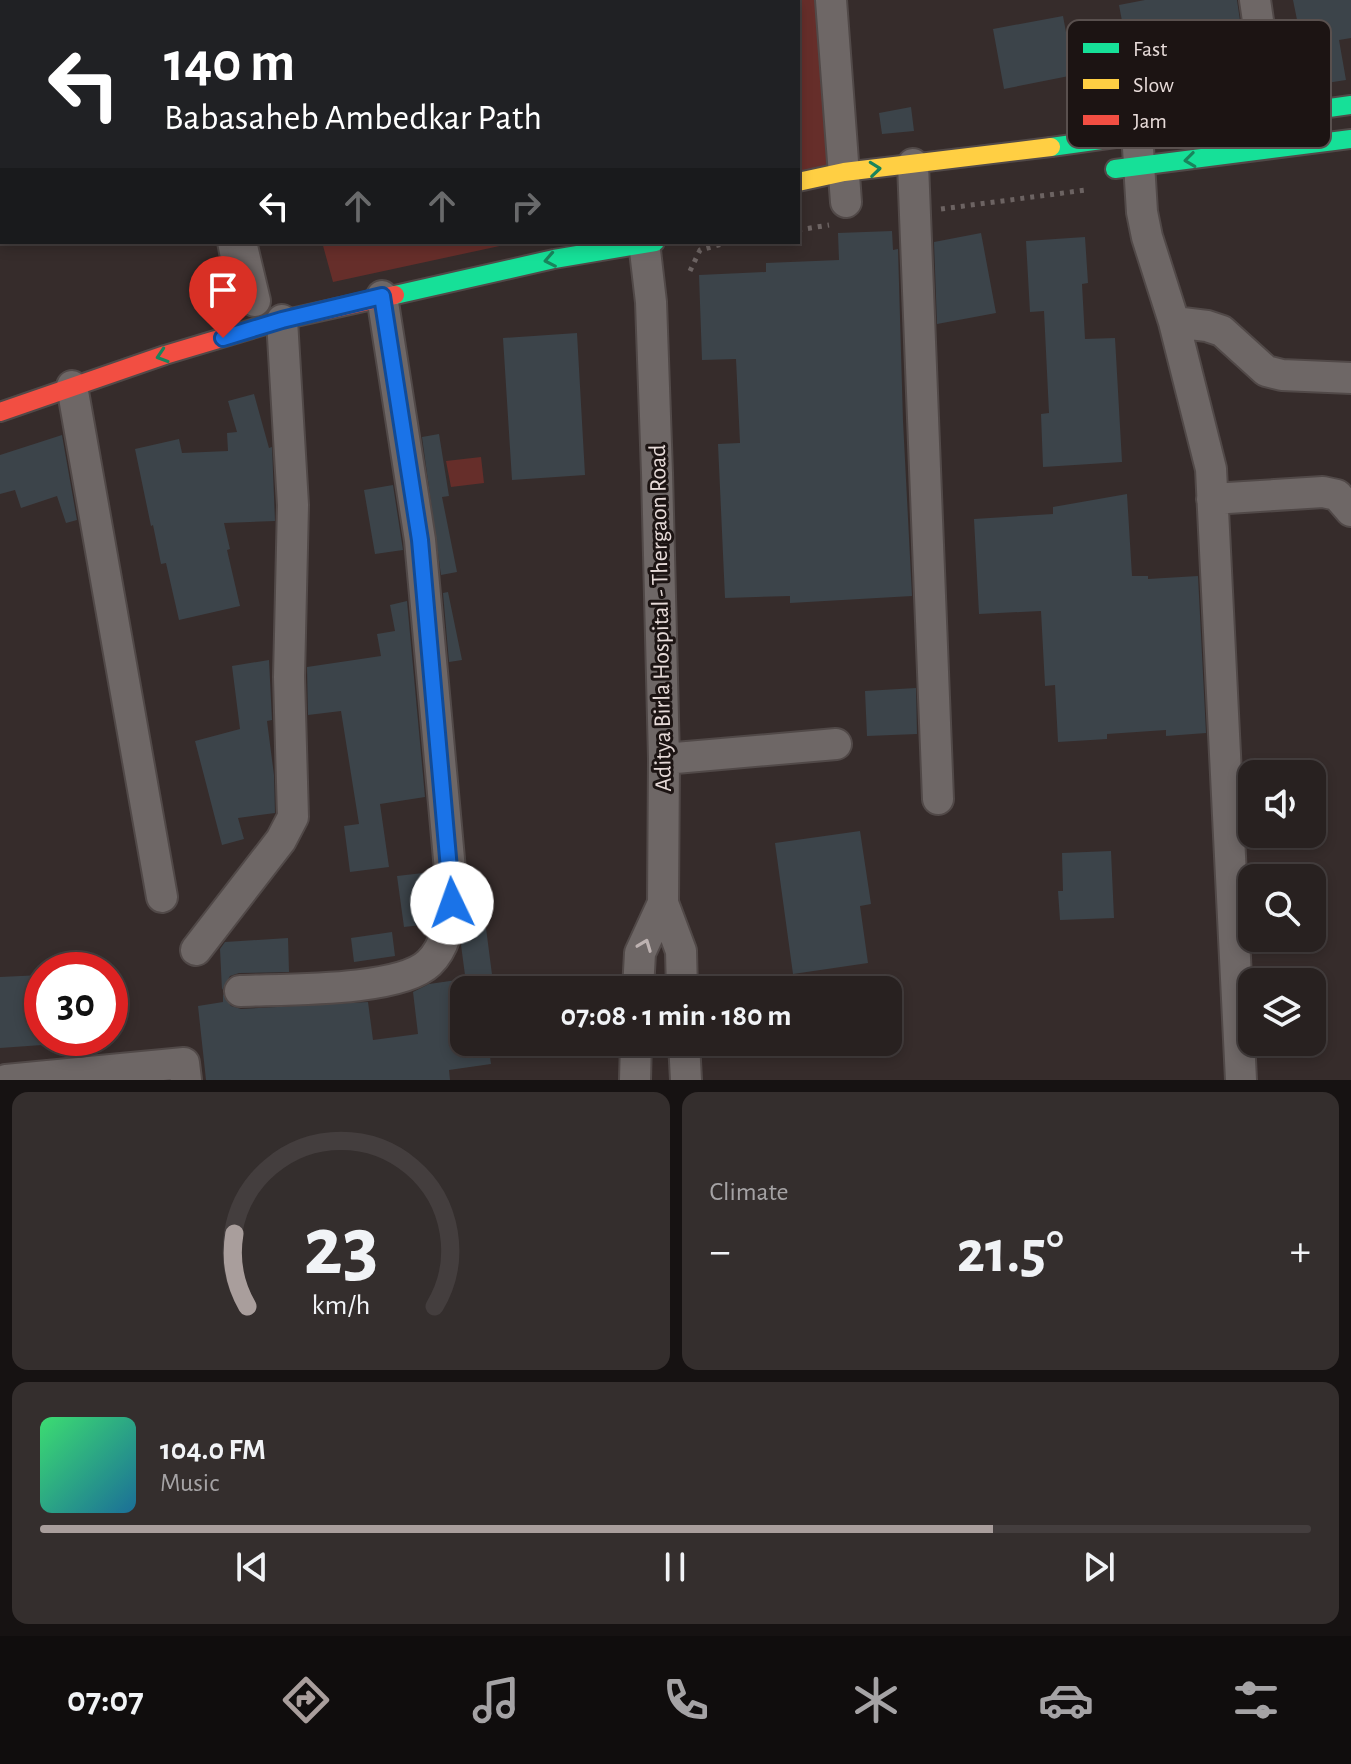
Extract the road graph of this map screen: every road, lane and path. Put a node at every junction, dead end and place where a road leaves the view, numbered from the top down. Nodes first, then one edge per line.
1 (831, 0) edge
2 (1255, 0) edge
3 (1258, 20) edge
4 (1351, 105) edge
5 (1331, 108) edge
6 (1351, 139) edge
7 (1331, 142) edge
8 (1088, 148) edge
9 (1138, 148) edge
10 (1283, 148) edge
11 (1138, 167) junction
12 (1091, 181) joint
13 (800, 183) edge
14 (915, 190) junction
15 (843, 200) junction
16 (800, 229) edge
17 (227, 244) edge
18 (241, 244) edge
19 (642, 244) edge
20 (648, 244) edge
21 (722, 244) edge
22 (690, 271) dead end
23 (382, 296) junction
24 (254, 307) junction
25 (1174, 322) junction
26 (1351, 378) edge
27 (72, 386) junction
28 (0, 412) edge
29 (1212, 499) junction
30 (1351, 511) edge
31 (836, 744) dead end
32 (664, 759) junction
33 (938, 799) dead end
34 (162, 897) dead end
35 (663, 903) junction
36 (196, 950) dead end
37 (639, 976) edge
38 (682, 976) edge
39 (240, 991) dead end
40 (636, 1056) edge
41 (685, 1056) edge
42 (6, 1080) edge
43 (186, 1080) edge
44 (635, 1080) edge
45 (686, 1080) edge
46 (1241, 1080) edge

1 - 15 street
2 - 3 street
4 - 5 street
6 -> 7 street
8 - 14 street
9 - 11 street
10 -> 11 street
11 - 12 street
11 - 25 street
12 - 14 path
13 - 15 street
15 -> 14 street
14 - 33 street
15 - 16 path
17 - 24 lane
18 - 24 street
19 -> 23 street
20 - 32 street, Aditya Birla Hospital - Thergaon Road
21 - 22 path
23 - 24 street
23 - 39 street
24 -> 27 street
24 - 36 street
25 - 26 street
25 - 29 street
27 - 28 street
27 - 34 street
29 - 30 street
29 - 46 street
31 - 32 street
32 - 35 street, Aditya Birla Hospital - Thergaon Road
37 -> 35 street, Aditya Birla Hospital - Thergaon Road
35 - 38 street
40 - 44 street
41 - 45 street
42 - 43 street

